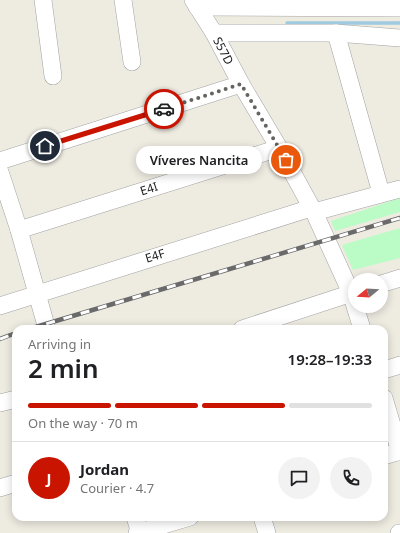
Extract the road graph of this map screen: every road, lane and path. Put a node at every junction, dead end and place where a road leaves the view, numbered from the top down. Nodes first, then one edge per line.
1 (43, 0) edge
2 (123, 0) edge
3 (195, 3) edge
4 (400, 8) edge
5 (214, 33) junction
6 (336, 33) junction
7 (400, 38) edge
8 (132, 62) dead end
9 (53, 76) dead end
10 (241, 84) junction
11 (279, 148) junction
12 (0, 161) edge
13 (0, 172) edge
14 (400, 189) edge
15 (381, 193) junction
16 (312, 210) junction
17 (19, 230) junction
18 (400, 278) edge
19 (388, 282) edge
20 (348, 283) edge
21 (36, 294) junction
22 (348, 295) edge
23 (0, 306) edge
24 (358, 313) edge
25 (46, 325) edge
26 (254, 325) edge
27 (361, 325) edge
28 (400, 365) edge
29 (388, 369) edge
30 (12, 400) edge
31 (0, 403) edge
32 (388, 412) edge
33 (400, 452) edge
34 (388, 455) edge
35 (12, 484) edge
36 (0, 488) edge
37 (173, 521) edge
38 (263, 521) edge
39 (138, 529) edge
40 (267, 533) edge

1 - 9 street
2 - 8 street
3 - 4 street
3 - 5 street, S57D
5 - 6 street
5 - 10 street, S57D
6 - 7 street
6 - 15 street
10 - 11 street, S57D
10 - 12 street
11 - 16 street, S57D
11 - 17 street, E4I
13 - 17 street
14 - 15 street, E4F
15 - 16 street, E4F
16 - 20 street, S57D
16 - 21 street, E4F
17 - 21 street
18 - 19 street
21 - 23 street, E4F
21 - 25 street
22 - 26 street
24 - 27 street, S57D
28 - 29 street
30 - 31 street
32 - 33 street
33 - 34 street
35 - 36 street
37 - 39 street
38 - 40 street

